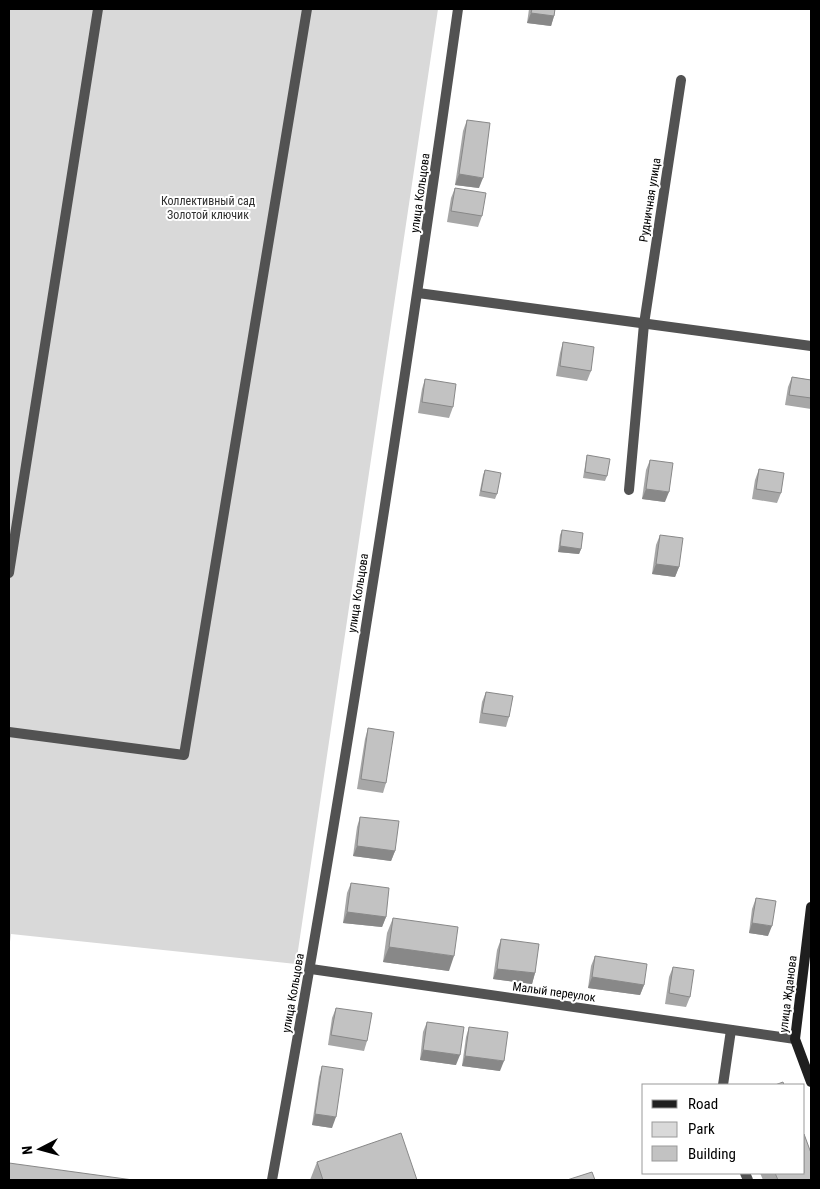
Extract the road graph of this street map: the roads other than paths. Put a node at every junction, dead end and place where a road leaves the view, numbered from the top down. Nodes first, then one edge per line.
1 (98, 9) edge
2 (307, 9) edge
3 (458, 9) edge
4 (681, 80) dead end
5 (418, 292) junction
6 (644, 324) junction
7 (811, 346) edge
8 (629, 490) dead end
9 (9, 573) edge
10 (9, 732) edge
11 (811, 907) edge
12 (310, 969) junction
13 (731, 1030) junction
14 (795, 1039) junction
15 (811, 1082) edge
16 (723, 1084) edge
17 (272, 1180) edge

1 - 9 street
2 - 10 street
3 - 5 street, улица Кольцова
4 - 6 street, Рудничная улица
5 - 6 street
5 - 12 street, улица Кольцова
6 - 7 street
6 - 8 street, Рудничная улица
11 - 14 street, улица Жданова
12 - 13 street, Малый переулок
12 - 17 street, улица Кольцова
13 - 14 street, Малый переулок
13 - 16 street
14 - 15 street, улица Жданова

